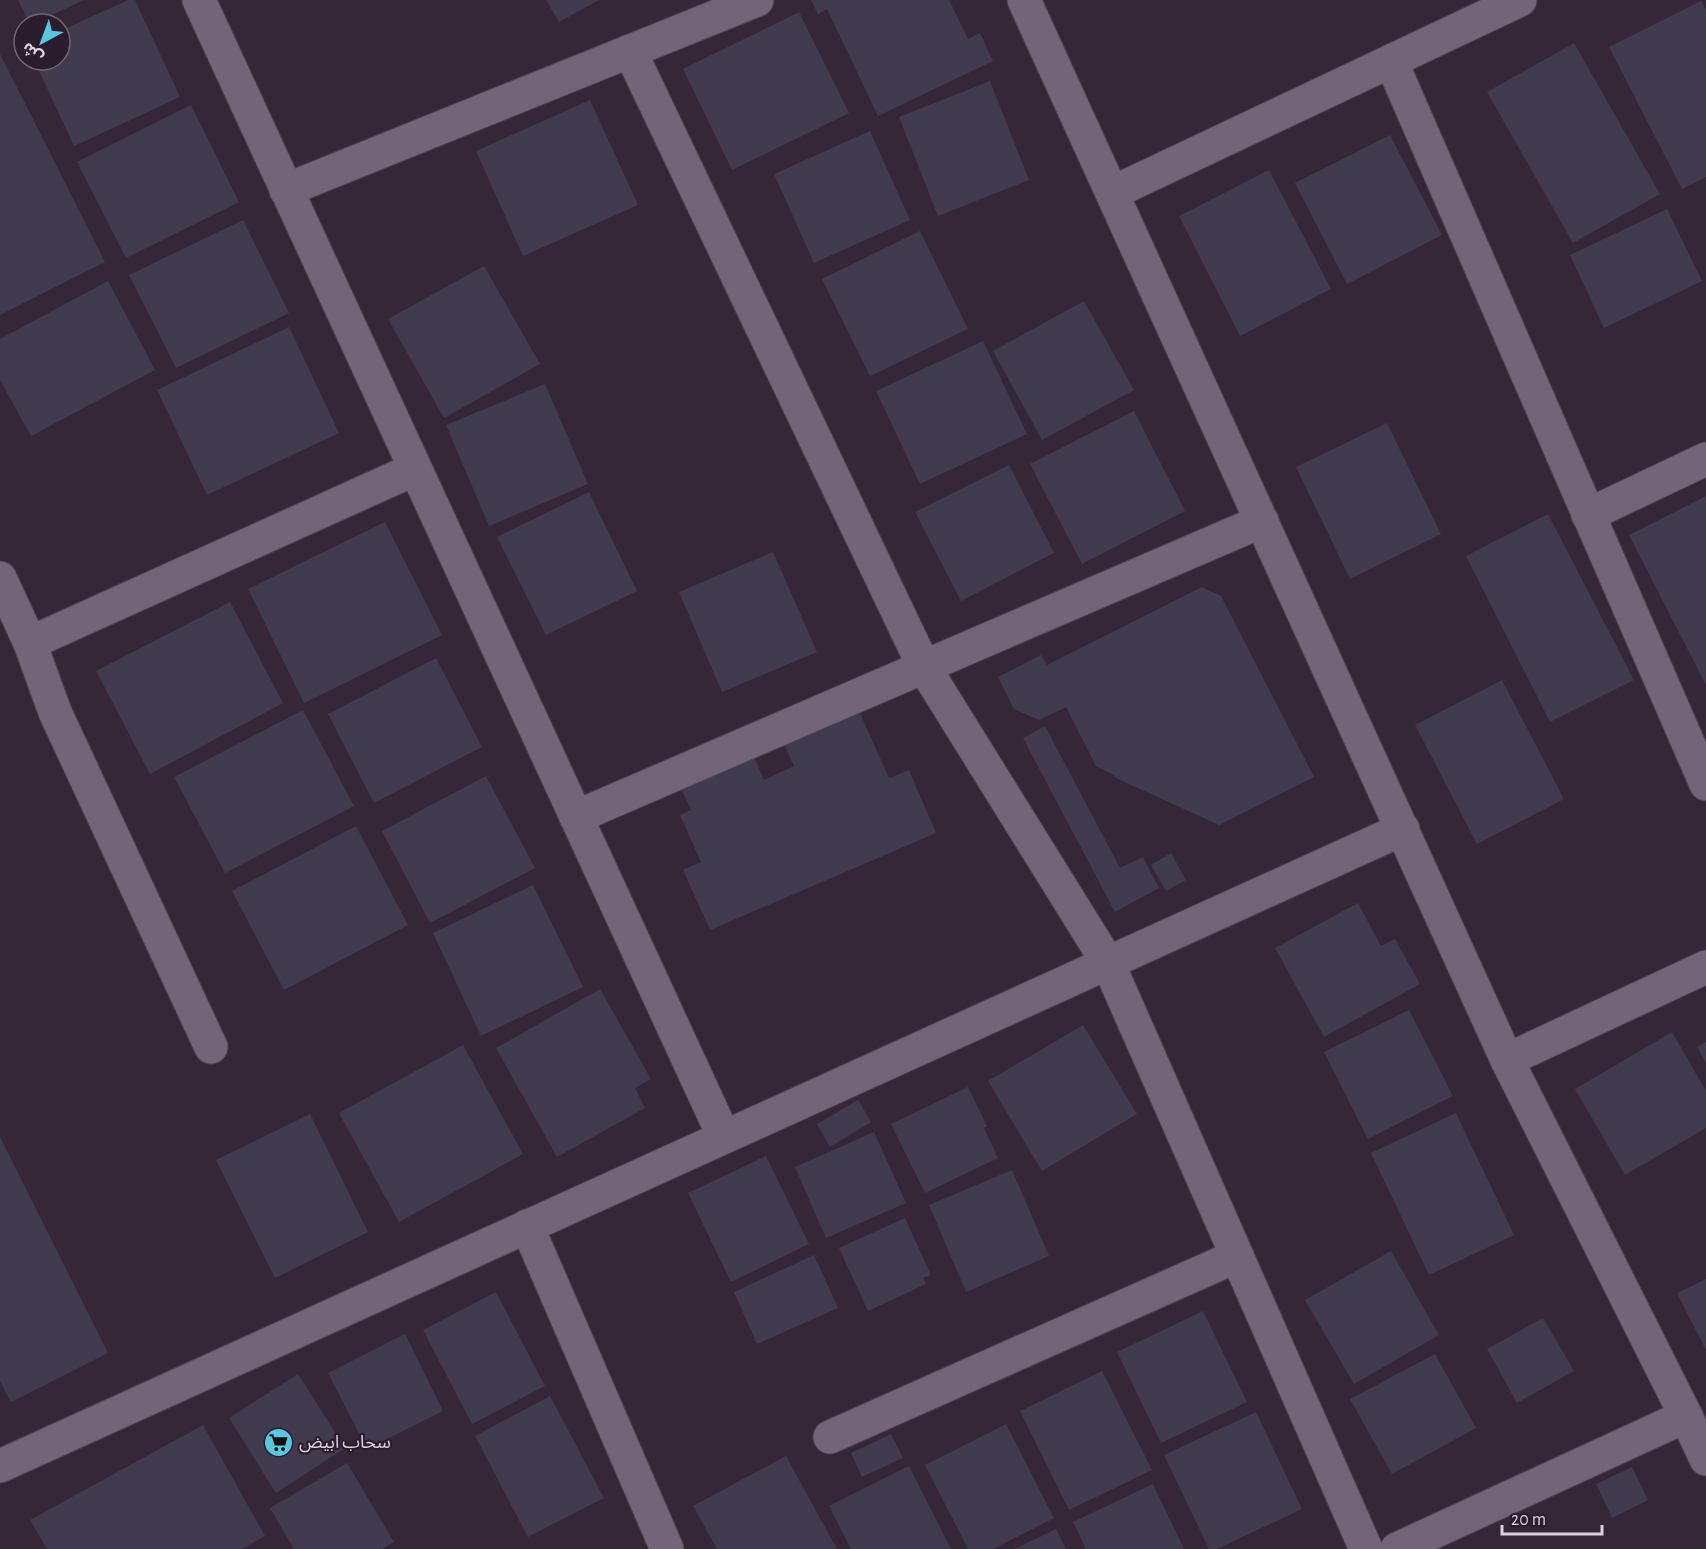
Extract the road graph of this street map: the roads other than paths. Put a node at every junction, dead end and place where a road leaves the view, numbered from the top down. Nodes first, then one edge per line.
1 (199, 0) edge
2 (757, 0) edge
3 (1024, 0) edge
4 (1510, 2) edge
5 (630, 51) junction
6 (1391, 61) junction
7 (286, 190) junction
8 (1112, 193) junction
9 (1706, 459) edge
10 (415, 469) junction
11 (1588, 515) junction
12 (1262, 521) junction
13 (0, 578) edge
14 (30, 643) junction
15 (924, 667) junction
16 (1706, 784) edge
17 (576, 817) junction
18 (1402, 829) junction
19 (1108, 963) junction
20 (1706, 967) edge
21 (211, 1047) dead end
22 (1507, 1060) junction
23 (724, 1137) junction
24 (527, 1226) junction
25 (1237, 1256) junction
26 (1686, 1416) junction
27 (830, 1437) dead end
28 (1706, 1459) edge
29 (0, 1466) edge
30 (667, 1549) edge
31 (1366, 1549) edge
32 (1397, 1549) edge

1 - 7 street
2 - 5 street
3 - 8 street
4 - 6 street
5 - 7 street
5 - 15 street
6 - 8 street
6 - 11 street
7 - 10 street
8 - 12 street
9 - 11 street
10 - 14 street
10 - 17 street
11 - 16 street
12 - 15 street
12 - 18 street
13 - 14 street
14 - 21 street
15 - 17 street
15 - 19 street
17 - 23 street
18 - 19 street
18 - 22 street
19 - 23 street
19 - 25 street
20 - 22 street
22 - 26 street
23 - 24 street
24 - 29 street
24 - 30 street
25 - 27 street
25 - 31 street
26 - 28 street
26 - 32 street

